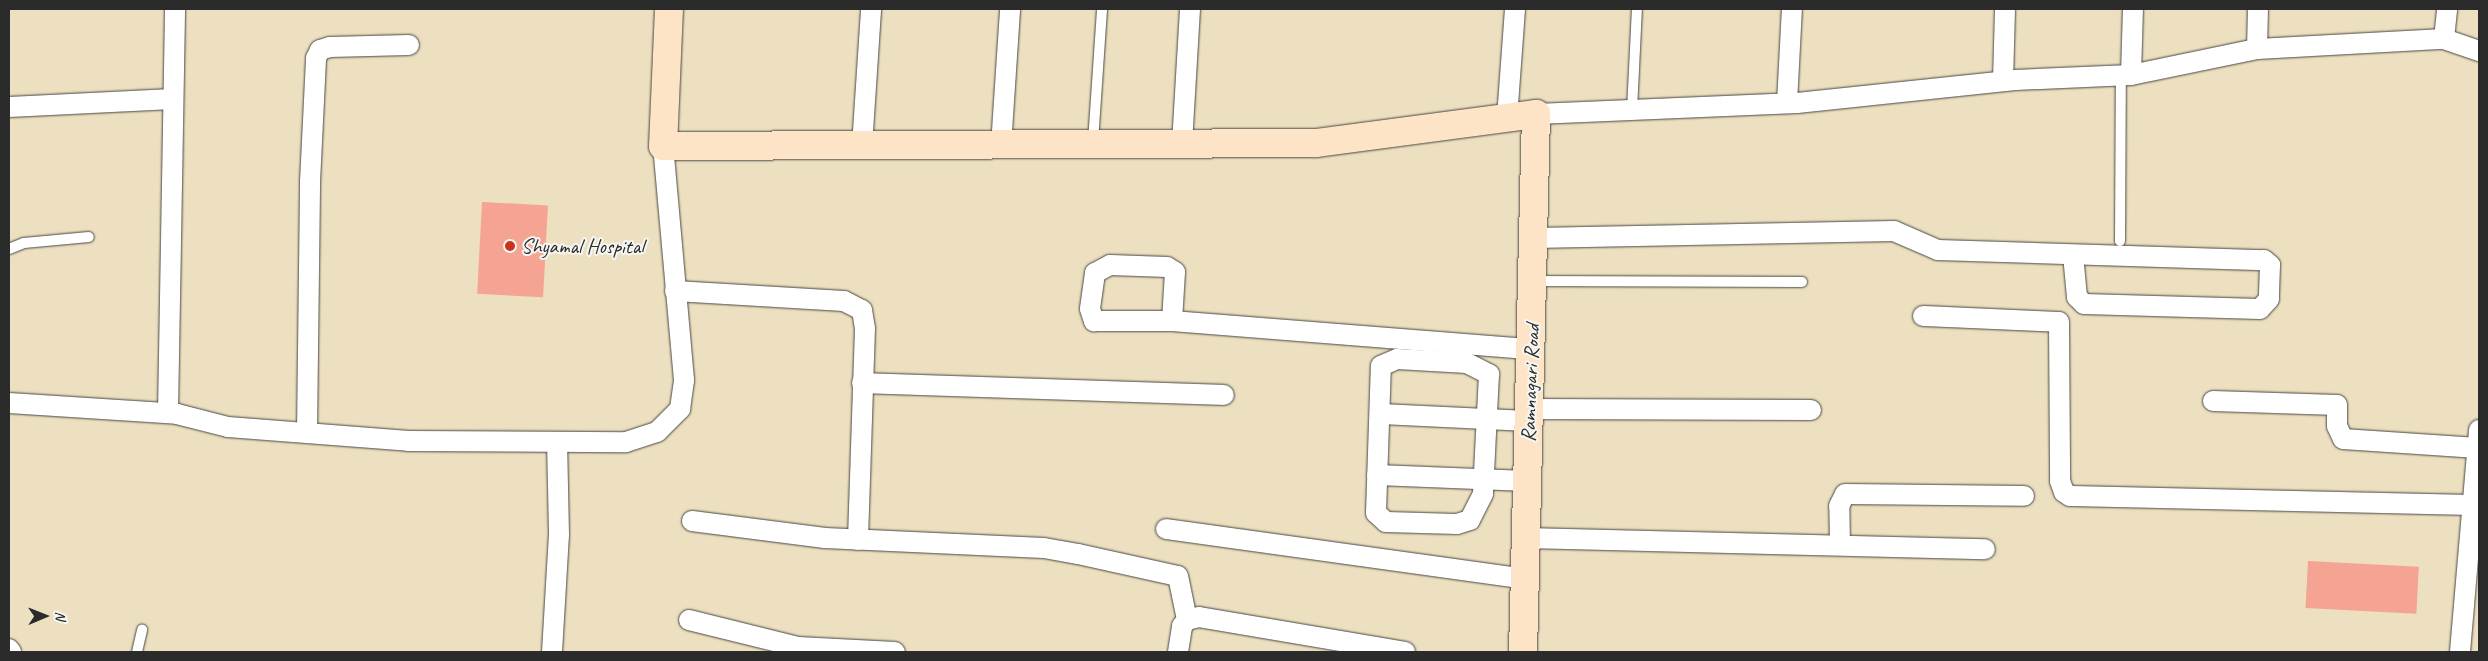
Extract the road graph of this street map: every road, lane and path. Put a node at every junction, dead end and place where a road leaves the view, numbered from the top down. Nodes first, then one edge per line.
1 (175, 9) edge
2 (668, 9) edge
3 (871, 9) edge
4 (1010, 9) edge
5 (1102, 9) edge
6 (1190, 9) edge
7 (1515, 9) edge
8 (1638, 9) edge
9 (1792, 9) edge
10 (2005, 9) edge
11 (2133, 9) edge
12 (2258, 9) edge
13 (2447, 9) edge
14 (2444, 39) junction
15 (409, 45) dead end
16 (2257, 49) junction
17 (2479, 51) edge
18 (2126, 75) junction
19 (2003, 81) junction
20 (173, 99) junction
21 (1787, 104) junction
22 (9, 108) edge
23 (1632, 110) junction
24 (1536, 114) junction
25 (1507, 118) junction
26 (1182, 144) junction
27 (1093, 145) junction
28 (663, 146) junction
29 (862, 146) junction
30 (1001, 146) junction
31 (89, 237) dead end
32 (1534, 238) junction
33 (2120, 241) dead end
34 (9, 249) edge
35 (2073, 255) junction
36 (1533, 281) junction
37 (1802, 282) dead end
38 (675, 292) junction
39 (1923, 316) dead end
40 (1172, 321) junction
41 (1530, 349) junction
42 (862, 384) junction
43 (1224, 395) dead end
44 (2213, 401) dead end
45 (9, 403) edge
46 (1811, 410) dead end
47 (168, 413) junction
48 (1380, 414) junction
49 (1529, 416) junction
50 (1487, 421) junction
51 (307, 433) junction
52 (2479, 435) edge
53 (557, 442) junction
54 (1377, 475) junction
55 (1484, 480) junction
56 (1527, 481) junction
57 (2024, 496) dead end
58 (2473, 505) junction
59 (692, 521) dead end
60 (1166, 529) dead end
61 (1526, 538) junction
62 (858, 540) junction
63 (1840, 545) junction
64 (1985, 548) dead end
65 (2474, 559) edge
66 (1525, 579) junction
67 (689, 620) dead end
68 (1187, 620) junction
69 (142, 630) dead end
70 (9, 649) edge
71 (11, 652) edge
72 (137, 652) edge
73 (552, 652) edge
74 (891, 652) edge
75 (895, 652) edge
76 (1178, 652) edge
77 (1405, 652) edge
78 (1523, 652) edge
79 (2460, 652) edge

1 - 20 street
2 - 28 street
3 - 29 street
4 - 30 street
5 - 27 lane
6 - 26 street
7 - 25 street
8 - 23 lane
9 - 21 street
10 - 19 street
11 - 18 street
12 - 16 street
13 - 14 street
14 - 16 street
14 - 17 street
15 - 51 street
16 - 18 street
18 - 19 street
18 - 33 lane
19 - 21 street
20 - 22 street
20 - 47 street
21 - 23 street
23 - 24 street
24 - 25 street
24 - 32 street, Ramnagari Road
25 - 26 street
26 - 27 street
27 - 30 street
28 - 29 street
28 - 38 street
29 - 30 street
31 - 34 lane
32 - 35 street
32 - 36 street, Ramnagari Road
35 - 35 street
36 - 37 lane
36 - 41 street, Ramnagari Road
38 - 42 street
38 - 53 street
39 - 58 street
40 - 40 street
40 - 41 street
41 - 49 street, Ramnagari Road
42 - 43 street
42 - 62 street
44 - 52 street
45 - 47 street
46 - 49 street
47 - 51 street
48 - 50 street
48 - 50 street
48 - 54 street
49 - 50 street
49 - 56 street, Ramnagari Road
50 - 55 street
51 - 53 street
52 - 58 street
53 - 73 street
54 - 55 street
54 - 55 street
55 - 56 street
56 - 61 street, Ramnagari Road
57 - 63 street
58 - 65 street
59 - 62 street
60 - 66 street
61 - 63 street
61 - 66 street, Ramnagari Road
62 - 68 street
63 - 64 street
65 - 79 street
66 - 78 street, Ramnagari Road
67 - 74 street
68 - 76 street
68 - 77 street
69 - 72 lane
70 - 71 street
74 - 75 street

